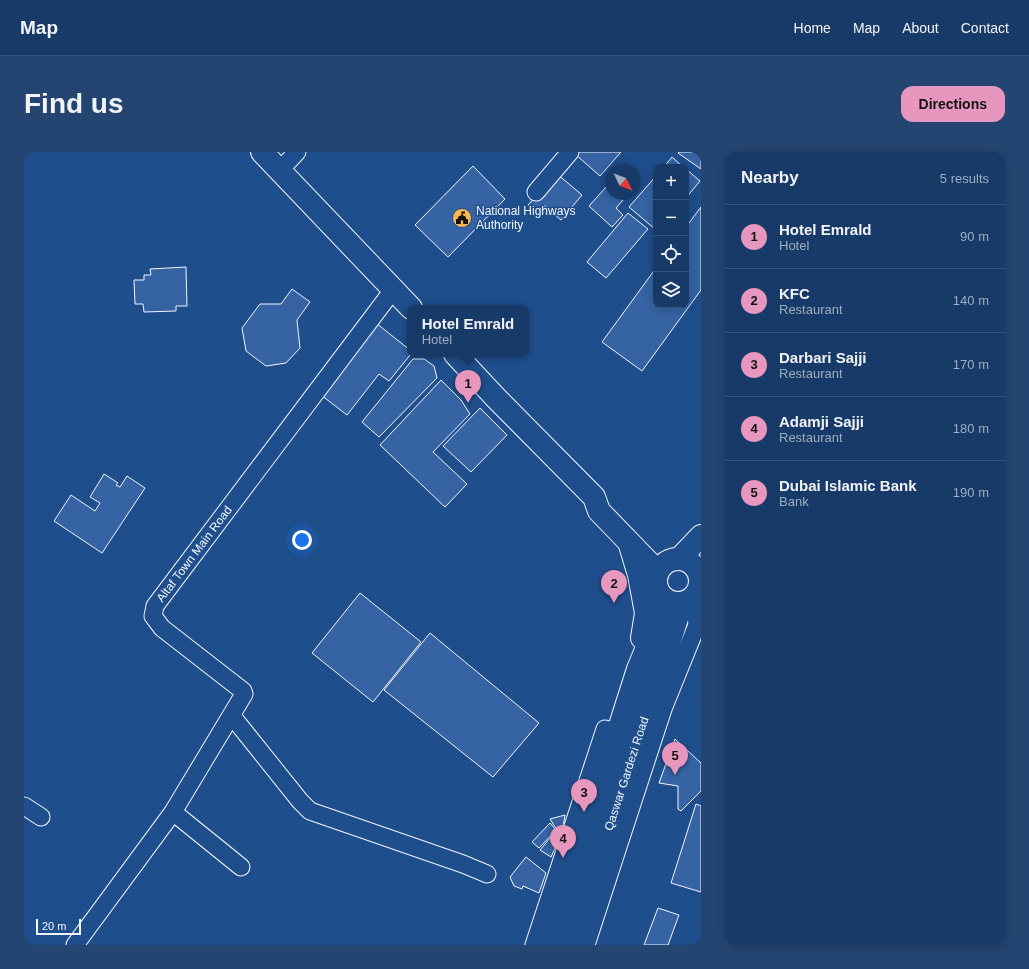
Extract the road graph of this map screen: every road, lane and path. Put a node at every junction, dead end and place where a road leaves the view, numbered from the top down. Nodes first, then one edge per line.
1 (262, 152) edge
2 (297, 152) edge
3 (570, 152) edge
4 (280, 170) junction
5 (536, 192) dead end
6 (393, 290) junction
7 (407, 305) edge
8 (458, 357) edge
9 (594, 497) junction
10 (701, 536) edge
11 (630, 543) junction
12 (669, 564) junction
13 (688, 594) edge
14 (638, 669) junction
15 (232, 716) junction
16 (618, 732) junction
17 (24, 806) edge
18 (173, 812) junction
19 (41, 817) dead end
20 (241, 866) dead end
21 (487, 874) dead end
22 (76, 945) edge
23 (534, 945) edge
24 (550, 945) edge
25 (571, 945) edge
26 (586, 945) edge

1 - 4 main road
2 - 4 street
3 - 5 street
4 - 6 main road
6 - 7 main road
6 - 15 street, Altaf Town Main Road
8 - 9 main road
9 - 11 main road
9 - 12 main road
10 - 12 main road
11 - 12 main road
11 - 14 main road
12 - 13 main road
12 - 13 main road
13 - 14 main road
13 - 25 main road, Qaswar Gardezi Road
13 - 26 street
14 - 16 main road
15 - 18 street, Altaf Town Main Road
15 - 21 street
16 - 23 street
16 - 24 main road
17 - 19 street
18 - 20 street
18 - 22 street, Altaf Town Main Road

